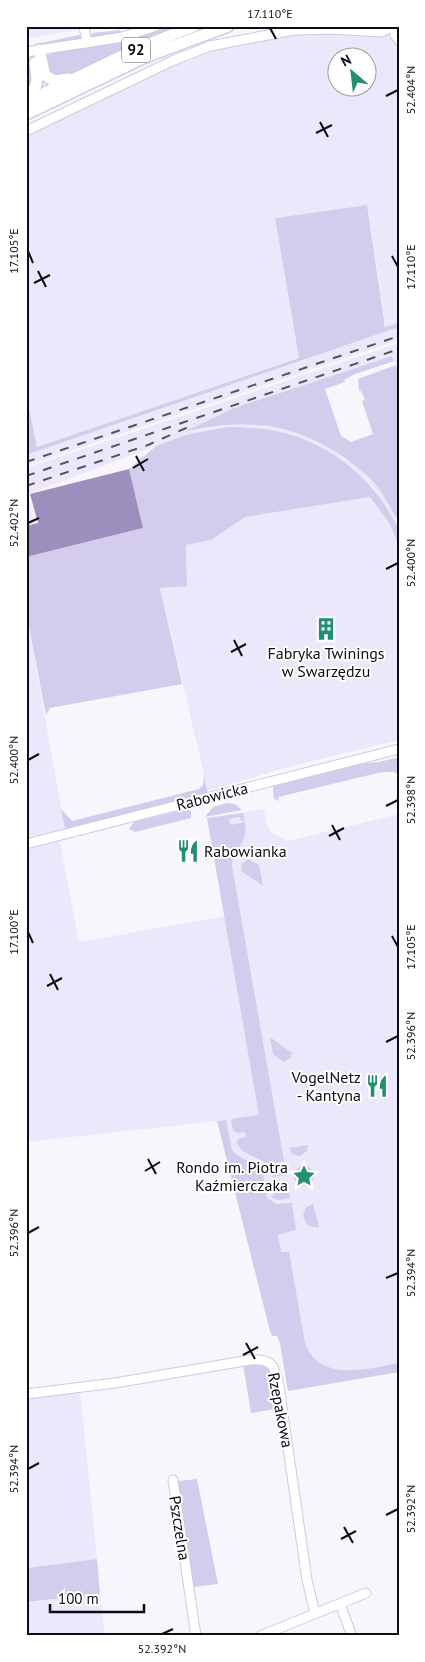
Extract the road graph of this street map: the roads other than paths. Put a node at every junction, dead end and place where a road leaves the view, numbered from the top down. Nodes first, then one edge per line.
1 (84, 26) edge
2 (156, 26) edge
3 (194, 26) edge
4 (228, 26) edge
5 (394, 26) edge
6 (399, 40) edge
7 (87, 43) junction
8 (32, 51) edge
9 (80, 76) junction
10 (26, 101) edge
11 (26, 114) edge
12 (26, 130) edge
13 (399, 749) edge
14 (26, 844) edge
15 (26, 1394) edge
16 (173, 1480) dead end
17 (366, 1593) dead end
18 (340, 1604) junction
19 (315, 1613) junction
20 (196, 1636) edge
21 (260, 1636) edge
22 (352, 1636) edge

1 - 7 street
2 - 7 street
3 - 9 main road, 92
4 - 11 main road, 92
5 - 6 street
5 - 12 street
7 - 8 street
8 - 9 main road
8 - 10 main road
9 - 10 main road, 92
13 - 14 street, Rabowicka
15 - 19 street, Rzepakowa
16 - 20 street, Pszczelna
17 - 18 street
18 - 19 street
18 - 22 street
19 - 21 street

